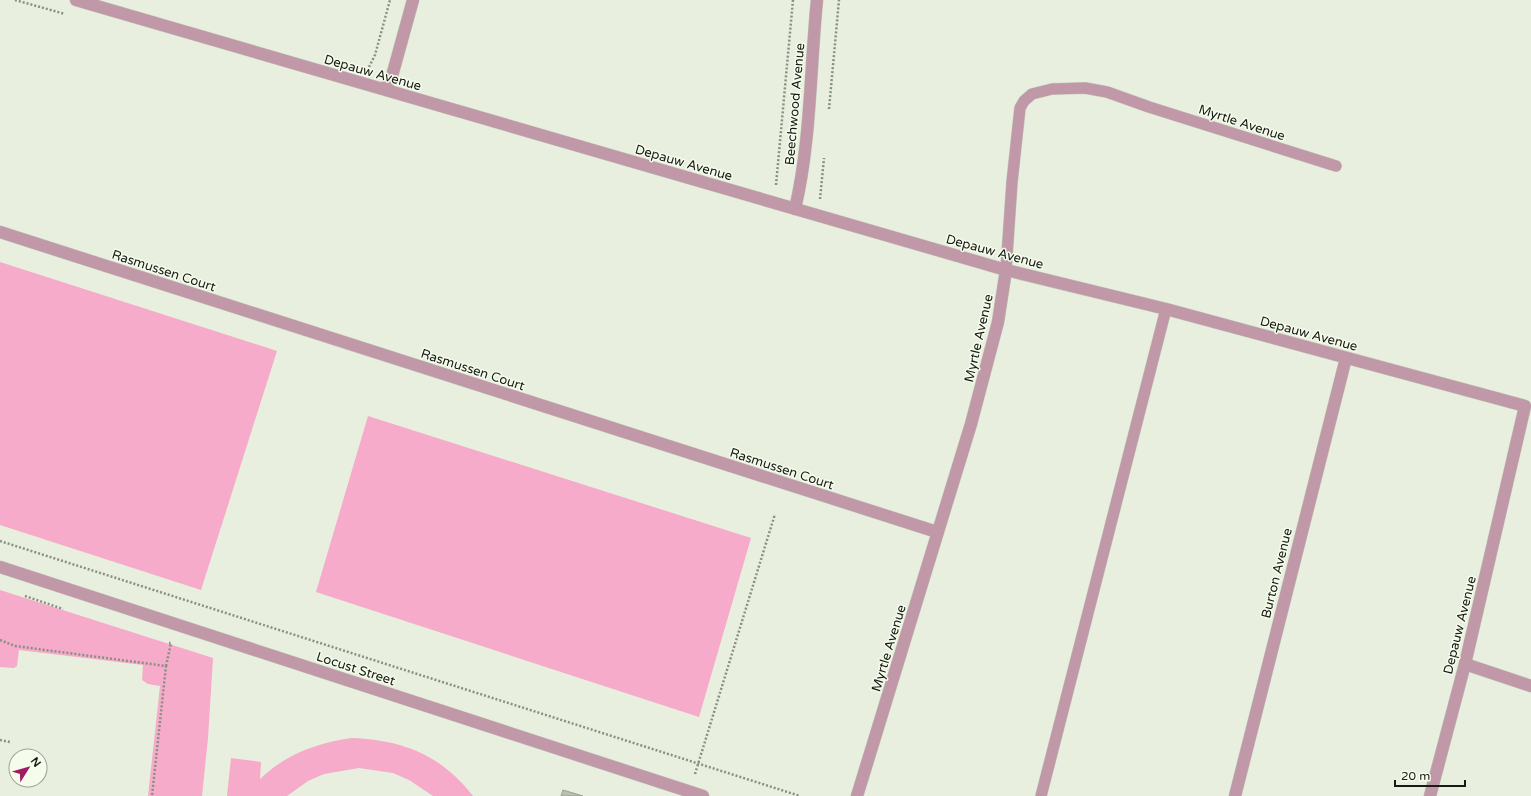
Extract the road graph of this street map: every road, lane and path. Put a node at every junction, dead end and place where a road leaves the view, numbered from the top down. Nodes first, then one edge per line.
1 (76, 0) edge
2 (390, 0) edge
3 (413, 0) edge
4 (793, 0) edge
5 (817, 0) edge
6 (839, 0) edge
7 (368, 69) dead end
8 (385, 89) junction
9 (828, 116) dead end
10 (825, 155) dead end
11 (1336, 166) dead end
12 (775, 187) dead end
13 (820, 201) dead end
14 (795, 209) junction
15 (0, 232) edge
16 (1006, 270) junction
17 (1166, 309) junction
18 (1346, 358) junction
19 (775, 514) dead end
20 (937, 532) junction
21 (0, 541) edge
22 (0, 567) edge
23 (25, 596) dead end
24 (69, 610) dead end
25 (0, 640) edge
26 (164, 641) dead end
27 (1464, 664) junction
28 (166, 666) junction
29 (1531, 686) edge
30 (0, 740) edge
31 (10, 742) dead end
32 (699, 764) junction
33 (690, 792) junction
34 (152, 796) edge
35 (703, 796) edge
36 (800, 796) edge
37 (857, 796) edge
38 (1041, 796) edge
39 (1235, 796) edge
40 (1430, 796) edge

1 - 8 street, Depauw Avenue
2 - 7 path
3 - 8 street
4 - 12 path
5 - 14 street, Beechwood Avenue
6 - 9 path
8 - 14 street, Depauw Avenue
10 - 13 path
11 - 16 lane, Myrtle Avenue
14 - 16 street, Depauw Avenue
15 - 20 street, Rasmussen Court
16 - 17 street, Depauw Avenue
16 - 20 street, Myrtle Avenue
17 - 18 street, Depauw Avenue
17 - 38 lane
18 - 27 street, Depauw Avenue
18 - 39 street, Burton Avenue
19 - 32 path
20 - 37 street, Myrtle Avenue
21 - 32 path
22 - 33 street, Locust Street
23 - 24 path
25 - 28 path
26 - 28 path
27 - 29 street
27 - 40 street, Depauw Avenue
28 - 34 path
30 - 31 path
32 - 33 path
32 - 36 path
33 - 35 street, Locust Street

